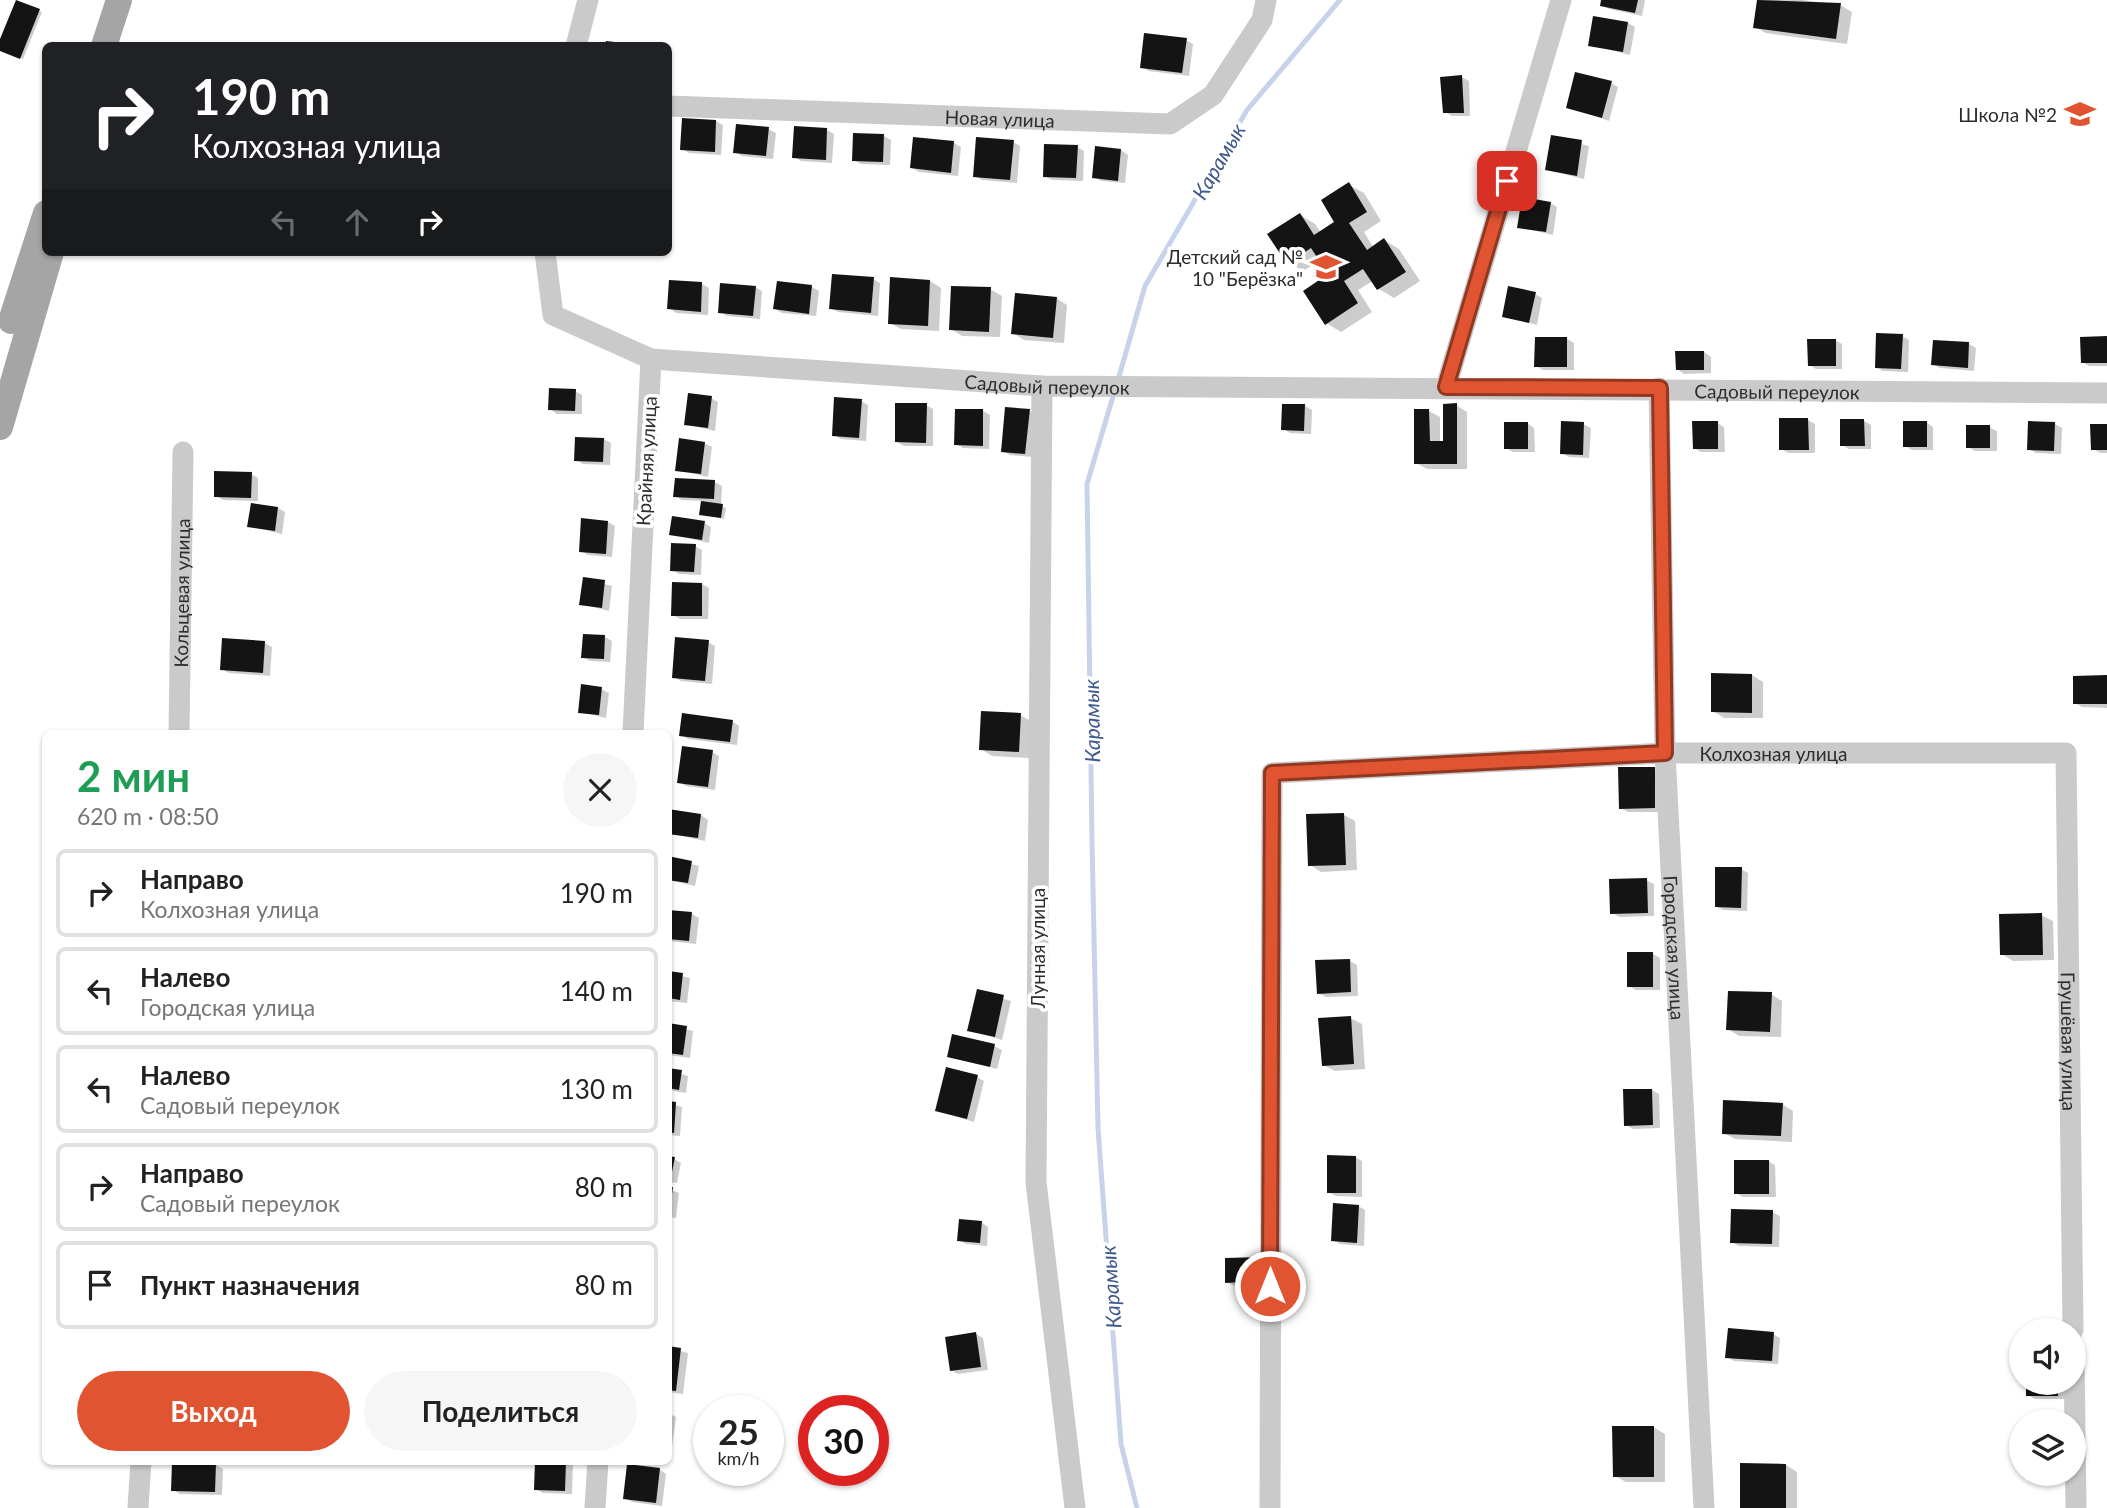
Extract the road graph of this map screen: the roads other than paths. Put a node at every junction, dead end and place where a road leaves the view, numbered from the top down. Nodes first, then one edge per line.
1 (120, 0) edge
2 (134, 0) edge
3 (588, 0) edge
4 (1266, 0) edge
5 (1561, 0) edge
6 (105, 42) edge
7 (120, 42) edge
8 (577, 42) edge
9 (672, 106) edge
10 (42, 224) edge
11 (50, 256) edge
12 (546, 256) edge
13 (651, 359) junction
14 (0, 363) edge
15 (1042, 386) junction
16 (1446, 387) junction
17 (1660, 388) junction
18 (2107, 393) edge
19 (0, 427) edge
20 (183, 452) dead end
21 (179, 730) edge
22 (633, 730) edge
23 (1665, 753) junction
24 (2066, 753) joint
25 (2073, 1318) edge
26 (2075, 1395) edge
27 (141, 1465) edge
28 (597, 1465) edge
29 (138, 1508) edge
30 (595, 1508) edge
31 (1075, 1508) edge
32 (1270, 1508) edge
33 (1704, 1508) edge
34 (2076, 1508) edge

1 - 6 main road
2 - 7 main road
3 - 8 street
4 - 9 street, Новая улица
5 - 16 street
10 - 14 main road
11 - 19 main road
12 - 13 street
13 - 15 street, Садовый переулок
13 - 22 street, Крайняя улица
15 - 16 street, Садовый переулок
15 - 31 street, Лунная улица
16 - 17 street, Садовый переулок
17 - 18 street, Садовый переулок
17 - 23 street, Городская улица
20 - 21 street, Кольцевая улица
23 - 24 street, Колхозная улица
23 - 32 street, Колхозная улица
23 - 33 street, Городская улица
24 - 25 street, Грушёвая улица
26 - 34 street
27 - 29 street
28 - 30 street

